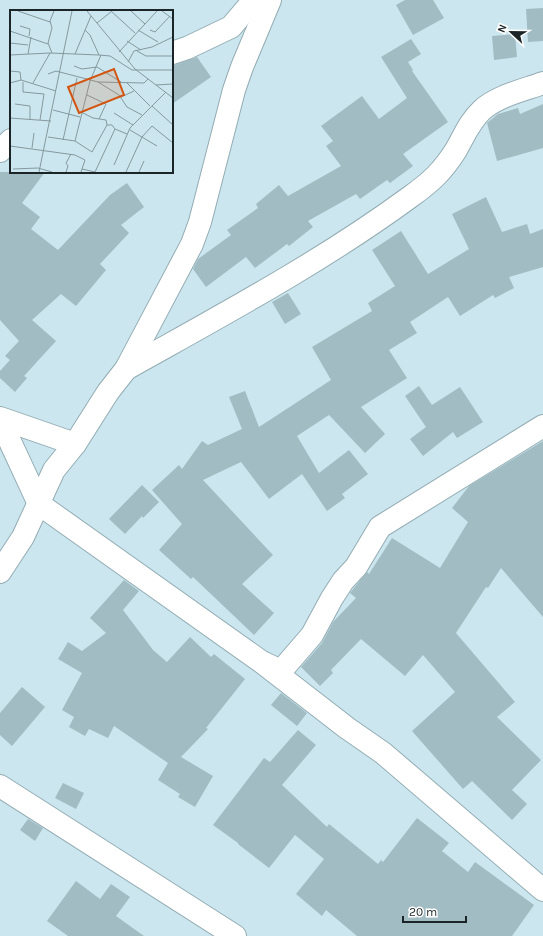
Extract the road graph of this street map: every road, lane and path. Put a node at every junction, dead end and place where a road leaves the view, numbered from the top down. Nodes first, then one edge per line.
1 (254, 0) edge
2 (270, 0) edge
3 (173, 53) edge
4 (543, 83) edge
5 (10, 141) edge
6 (0, 151) edge
7 (126, 369) junction
8 (0, 419) edge
9 (543, 426) edge
10 (76, 444) junction
11 (39, 504) junction
12 (0, 572) edge
13 (263, 663) junction
14 (0, 786) edge
15 (541, 885) edge
16 (234, 936) edge

1 - 3 street
2 - 7 street
4 - 7 street
5 - 6 street
7 - 10 street
8 - 10 street
8 - 11 street
9 - 13 street
10 - 11 street
11 - 12 street
11 - 13 street
13 - 15 street
14 - 16 street

